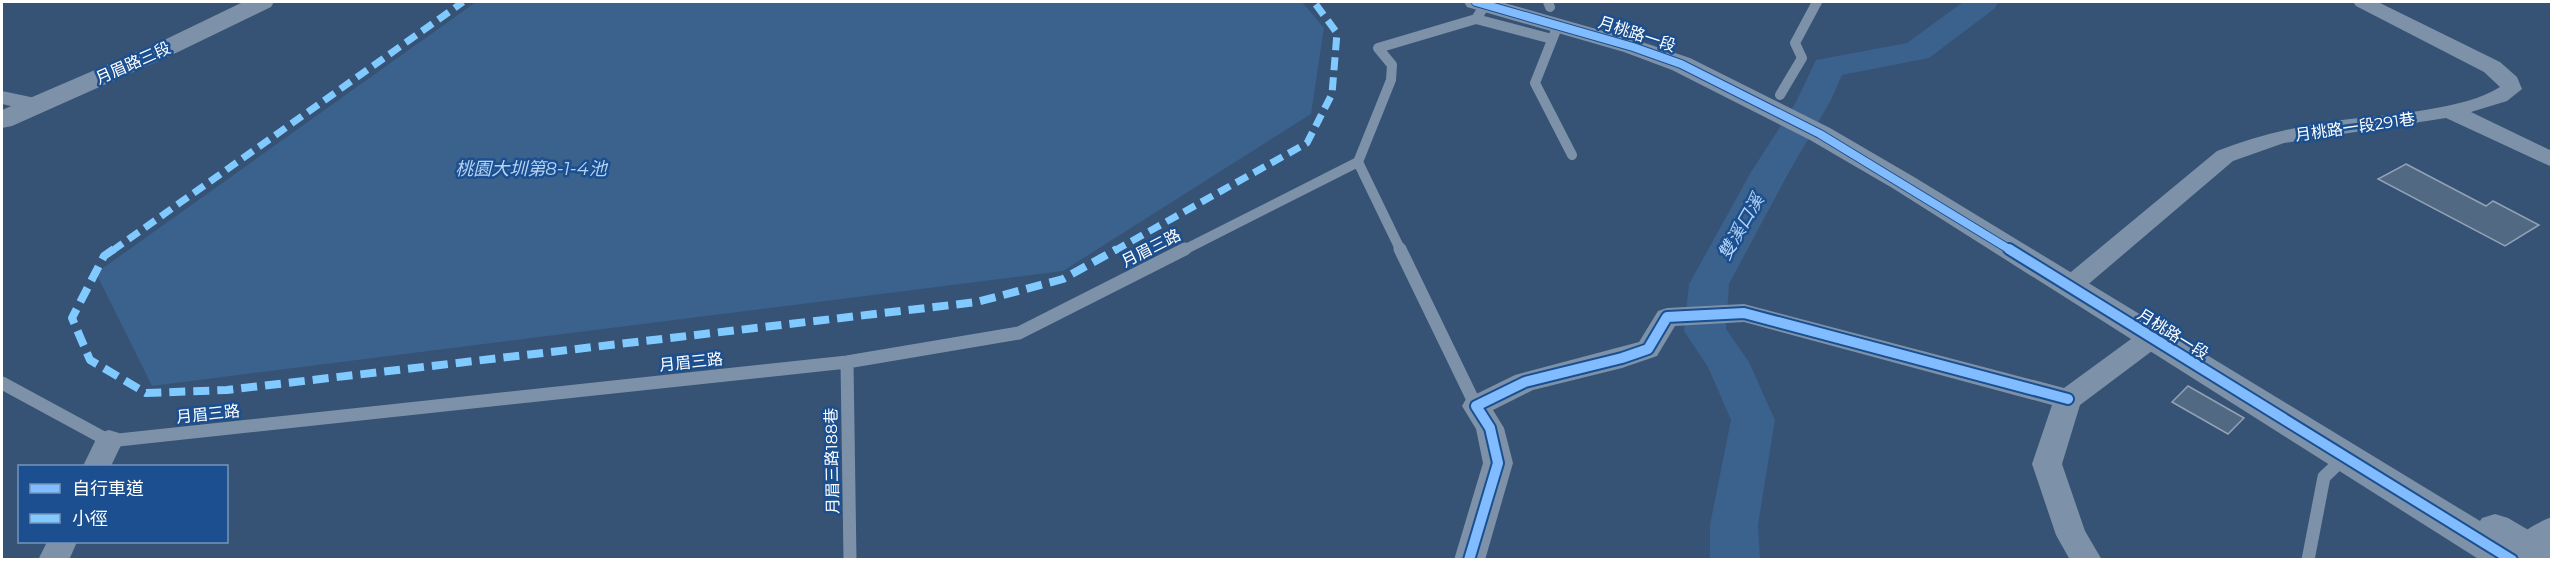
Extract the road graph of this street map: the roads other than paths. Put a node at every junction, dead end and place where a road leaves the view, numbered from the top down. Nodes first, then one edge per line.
1 (262, 2) edge
2 (1817, 2) edge
3 (2363, 2) edge
4 (1479, 8) edge
5 (1548, 15) edge
6 (2, 98) edge
7 (1784, 103) junction
8 (37, 105) junction
9 (2450, 111) junction
10 (2, 120) edge
11 (1572, 155) dead end
12 (2552, 160) edge
13 (1358, 162) junction
14 (2075, 282) junction
15 (2151, 338) junction
16 (847, 362) junction
17 (2, 383) edge
18 (2068, 399) junction
19 (1476, 406) junction
20 (109, 441) junction
21 (2345, 458) junction
22 (97, 465) edge
23 (62, 543) edge
24 (2530, 551) edge
25 (53, 560) edge
26 (850, 560) edge
27 (1469, 560) edge
28 (2087, 560) edge
29 (2308, 560) edge

1 - 8 street, 月眉路三段
2 - 7 lane
3 - 9 street, 月桃路一段291巷
4 - 5 street, 月桃路一段
4 - 13 lane
5 - 7 street, 月桃路一段
5 - 11 lane
6 - 8 street
7 - 14 street, 月桃路一段
8 - 10 street, 月眉路三段
9 - 12 street
9 - 14 street, 月桃路一段291巷
13 - 16 lane, 月眉三路
13 - 19 lane
14 - 15 street, 月桃路一段
14 - 24 street, 月桃路一段
15 - 18 street
15 - 21 street, 月桃路一段
16 - 20 lane, 月眉三路
16 - 26 lane, 月眉三路188巷
17 - 20 lane
18 - 19 street
18 - 28 street
19 - 27 street
20 - 22 street
21 - 24 street, 月桃路一段
21 - 29 lane
23 - 25 street

